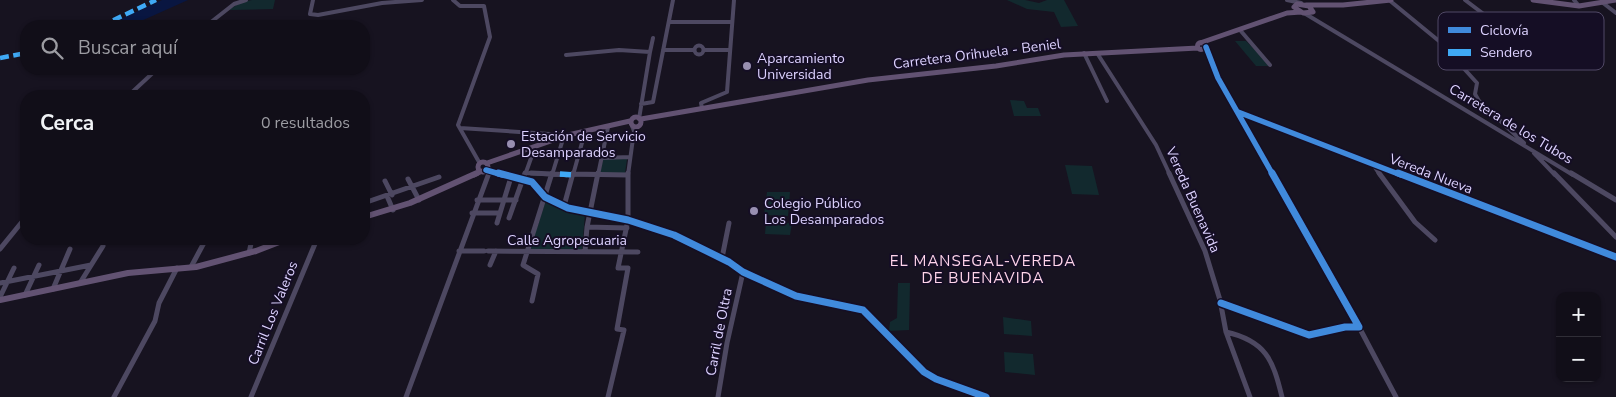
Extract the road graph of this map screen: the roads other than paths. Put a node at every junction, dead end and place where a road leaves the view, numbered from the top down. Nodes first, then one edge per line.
1 (246, 0) edge
2 (313, 0) edge
3 (422, 0) edge
4 (454, 0) edge
5 (673, 0) edge
6 (734, 0) edge
7 (1286, 0) edge
8 (1390, 0) edge
9 (1465, 0) edge
10 (1533, 0) edge
11 (1574, 0) edge
12 (1616, 0) edge
13 (1603, 4) junction
14 (1305, 5) junction
15 (1324, 6) junction
16 (1579, 6) junction
17 (1294, 7) junction
18 (1312, 11) junction
19 (1302, 12) junction
20 (1481, 12) edge
21 (1287, 13) junction
22 (1616, 13) edge
23 (1317, 19) junction
24 (214, 20) edge
25 (668, 22) junction
26 (732, 22) junction
27 (1240, 30) junction
28 (653, 38) dead end
29 (1438, 43) edge
30 (1202, 47) junction
31 (663, 50) junction
32 (729, 50) junction
33 (650, 52) junction
34 (1097, 52) junction
35 (1084, 53) junction
36 (566, 54) dead end
37 (1270, 65) dead end
38 (1465, 70) edge
39 (151, 75) edge
40 (134, 90) edge
41 (772, 98) junction
42 (1107, 101) dead end
43 (641, 104) junction
44 (702, 108) junction
45 (1238, 112) junction
46 (636, 124) junction
47 (608, 127) junction
48 (460, 128) junction
49 (585, 132) junction
50 (561, 137) junction
51 (535, 148) junction
52 (1530, 149) junction
53 (602, 158) junction
54 (630, 158) junction
55 (1374, 165) junction
56 (485, 168) junction
57 (525, 173) junction
58 (553, 174) junction
59 (599, 174) junction
60 (573, 175) junction
61 (628, 175) junction
62 (511, 177) junction
63 (439, 178) dead end
64 (408, 179) dead end
65 (385, 180) dead end
66 (522, 180) junction
67 (413, 187) junction
68 (390, 196) junction
69 (545, 197) junction
70 (420, 200) junction
71 (477, 200) junction
72 (504, 200) junction
73 (516, 200) junction
74 (1616, 200) edge
75 (370, 201) edge
76 (564, 206) junction
77 (393, 210) junction
78 (472, 213) junction
79 (500, 213) junction
80 (590, 213) junction
81 (370, 216) edge
82 (509, 218) dead end
83 (628, 220) junction
84 (729, 222) dead end
85 (497, 223) dead end
86 (20, 224) edge
87 (587, 227) junction
88 (627, 228) junction
89 (1616, 237) edge
90 (1435, 240) dead end
91 (203, 245) edge
92 (251, 245) edge
93 (271, 245) edge
94 (314, 245) edge
95 (103, 246) dead end
96 (0, 249) edge
97 (70, 249) dead end
98 (459, 251) junction
99 (496, 251) junction
100 (526, 251) junction
101 (585, 251) junction
102 (621, 251) junction
103 (638, 252) dead end
104 (250, 253) junction
105 (1616, 257) edge
106 (722, 258) junction
107 (39, 265) dead end
108 (91, 265) junction
109 (490, 265) dead end
110 (191, 267) junction
111 (14, 268) dead end
112 (177, 268) junction
113 (61, 271) junction
114 (743, 272) junction
115 (34, 276) junction
116 (7, 281) junction
117 (80, 282) junction
118 (0, 283) edge
119 (53, 289) junction
120 (25, 295) junction
121 (0, 298) edge
122 (532, 302) dead end
123 (1221, 303) junction
124 (1359, 327) junction
125 (1226, 332) junction
126 (114, 397) edge
127 (251, 397) edge
128 (406, 397) edge
129 (608, 397) edge
130 (718, 397) edge
131 (986, 397) edge
132 (1250, 397) edge
133 (1282, 397) edge
134 (1396, 397) edge

1 - 24 street
2 - 3 street
4 - 48 street
5 - 25 street
6 - 26 street
7 - 14 street
7 - 17 street
8 - 15 main road
8 - 29 street
9 - 20 street
10 - 16 main road
11 - 16 street
12 - 13 main road
13 - 16 main road
13 - 22 street
14 - 15 main road
14 - 17 main road
14 - 18 main road
15 - 18 main road
17 - 19 main road
17 - 21 main road
18 - 19 main road
18 - 23 street, Carretera de los Tubos
19 - 21 main road
19 - 23 street, Carretera de los Tubos
21 - 27 main road
23 - 52 street, Carretera de los Tubos
25 - 26 street
25 - 31 street
26 - 32 street
27 - 30 main road
27 - 37 street
28 - 33 street
30 - 34 main road, Carretera Orihuela - Beniel
30 - 45 street
31 - 32 street
31 - 43 street
32 - 44 street
33 - 36 street
33 - 43 street
34 - 35 main road, Carretera Orihuela - Beniel
34 - 123 street, Vereda Buenavida
35 - 41 main road, Carretera Orihuela - Beniel
35 - 42 street
38 - 52 street
39 - 40 street
41 - 44 main road, Carretera Orihuela - Beniel
41 - 46 main road, Carretera Orihuela - Beniel
43 - 46 street
44 - 46 main road, Carretera Orihuela - Beniel
45 - 55 street, Vereda Nueva
45 - 124 street
46 - 47 main road, Carretera Orihuela - Beniel
46 - 50 main road, Carretera Orihuela - Beniel
46 - 54 street
47 - 49 main road, Carretera Orihuela - Beniel
47 - 53 street
48 - 50 street
48 - 56 street
49 - 50 main road, Carretera Orihuela - Beniel
49 - 60 street
50 - 51 main road, Carretera Orihuela - Beniel
50 - 56 main road, Carretera Orihuela - Beniel
50 - 58 street
51 - 56 main road, Carretera Orihuela - Beniel
51 - 57 street
52 - 74 street, Carretera de los Tubos
52 - 89 street
53 - 54 street
53 - 59 street
54 - 61 street
55 - 90 street
55 - 105 street, Vereda Nueva
56 - 62 street
56 - 70 main road, Carretera Orihuela - Beniel
56 - 71 street
57 - 58 street
57 - 66 street
58 - 60 street
58 - 69 street
59 - 60 street
59 - 61 street
59 - 80 street
60 - 76 street
61 - 83 street
62 - 66 street
62 - 72 street
63 - 67 street
64 - 67 street
65 - 68 street
66 - 69 street
66 - 73 street
67 - 68 street
67 - 70 street
68 - 75 street
68 - 77 street
69 - 76 street
69 - 100 street
70 - 77 main road, Carretera Orihuela - Beniel
71 - 72 street
71 - 78 street
72 - 73 street
72 - 79 street
73 - 82 street
76 - 80 street
77 - 81 main road, Carretera Orihuela - Beniel
78 - 79 street
78 - 98 street
79 - 85 street
80 - 83 street
80 - 87 street
83 - 88 street
83 - 106 street
84 - 106 street
86 - 96 street
87 - 88 street
87 - 101 street
88 - 102 street
91 - 110 street
92 - 104 street
93 - 104 main road
94 - 127 street, Carril Los Valeros
95 - 108 street
97 - 113 street
98 - 99 street, Calle Agropecuaria
98 - 128 street
99 - 100 street, Calle Agropecuaria
99 - 109 street, Calle Agropecuaria
100 - 101 street, Calle Agropecuaria
100 - 122 street
101 - 102 street, Calle Agropecuaria
102 - 103 street, Calle Agropecuaria
102 - 129 street
104 - 110 main road
106 - 114 street
107 - 115 street
108 - 113 street
108 - 117 street
110 - 112 main road
111 - 116 street
112 - 117 main road
112 - 126 street
113 - 115 street
113 - 119 street
114 - 130 street, Carril de Oltra
114 - 131 street
115 - 116 street
115 - 120 street
116 - 118 street
116 - 121 street
117 - 119 main road
119 - 120 main road
120 - 121 main road
123 - 124 street
123 - 125 street, Vereda Buenavida
124 - 134 street
125 - 132 street, Vereda Buenavida
125 - 133 street

